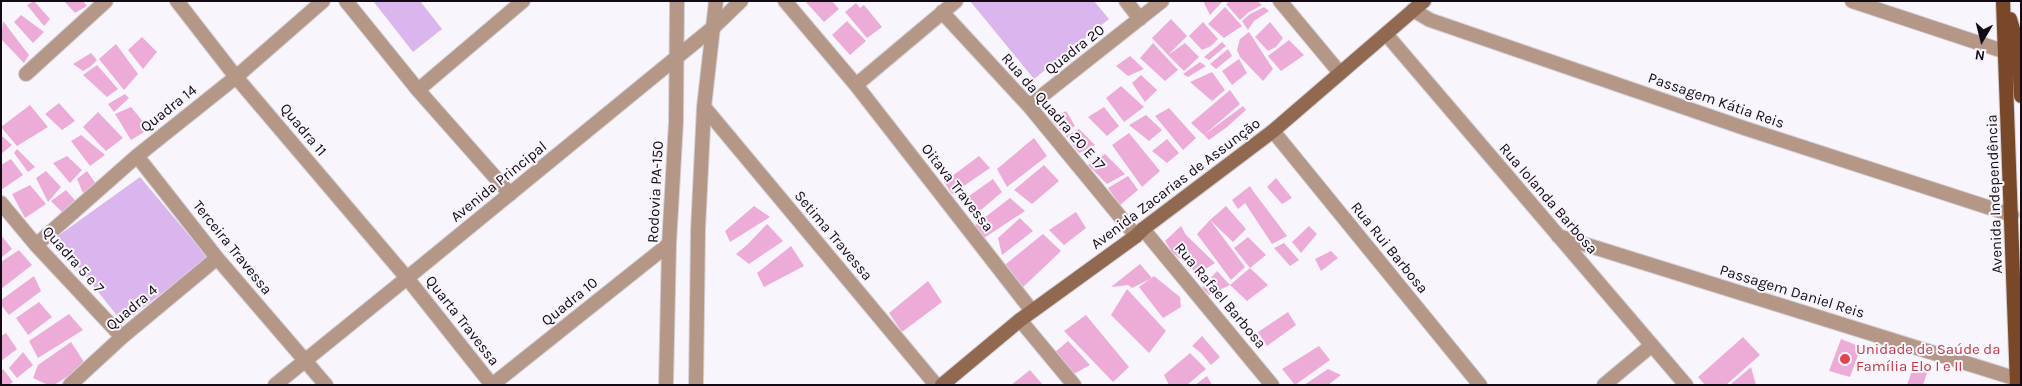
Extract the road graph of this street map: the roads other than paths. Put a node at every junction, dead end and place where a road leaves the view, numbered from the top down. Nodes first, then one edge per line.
1 (105, 1) edge
2 (177, 1) edge
3 (323, 1) edge
4 (346, 1) edge
5 (677, 1) edge
6 (716, 1) edge
7 (741, 1) edge
8 (785, 1) edge
9 (956, 1) edge
10 (1126, 1) edge
11 (1162, 1) edge
12 (1280, 1) edge
13 (1852, 1) edge
14 (2004, 1) edge
15 (516, 3) edge
16 (1418, 6) edge
17 (942, 12) junction
18 (1140, 19) junction
19 (714, 26) junction
20 (1386, 34) junction
21 (2006, 52) junction
22 (675, 58) junction
23 (1340, 73) junction
24 (26, 74) dead end
25 (236, 77) junction
26 (856, 85) junction
27 (418, 90) junction
28 (2021, 96) edge
29 (1029, 106) junction
30 (704, 107) junction
31 (1273, 131) junction
32 (136, 156) junction
33 (510, 194) junction
34 (1, 203) edge
35 (2012, 216) junction
36 (1140, 232) junction
37 (1558, 236) junction
38 (669, 244) junction
39 (36, 245) junction
40 (217, 258) junction
41 (407, 278) junction
42 (1032, 311) junction
43 (1020, 320) junction
44 (122, 338) junction
45 (1652, 345) junction
46 (304, 360) junction
47 (2017, 382) edge
48 (70, 385) edge
49 (275, 385) edge
50 (326, 385) edge
51 (492, 385) edge
52 (666, 385) edge
53 (696, 385) edge
54 (936, 385) edge
55 (942, 385) edge
56 (1074, 385) edge
57 (1272, 385) edge
58 (1480, 385) edge
59 (1604, 385) edge
60 (1686, 385) edge

1 - 24 street
2 - 25 street, Quadra 11
3 - 25 street, Quadra 14
4 - 27 street
5 - 22 street, Rodovia PA-150
6 - 19 street
7 - 19 street, Avenida Principal
8 - 26 street, Oitava Travessa
9 - 17 street
10 - 18 street
11 - 18 street, Quadra 20
12 - 23 street
13 - 21 street
14 - 21 main road, Avenida Independência
14 - 28 main road
15 - 27 street
16 - 20 main road, Avenida Zacarias de Assunção
16 - 35 street, Passagem Kátia Reis
17 - 26 street
17 - 29 street, Rua da Quadra 20 E 17
18 - 29 street, Quadra 20
19 - 22 street, Avenida Principal
19 - 30 street
20 - 23 main road, Avenida Zacarias de Assunção
20 - 37 street, Rua Iolanda Barbosa
21 - 35 main road, Avenida Independência
22 - 33 street, Avenida Principal
22 - 38 street, Rodovia PA-150
23 - 31 main road, Avenida Zacarias de Assunção
25 - 32 street, Quadra 14
25 - 41 street, Quadra 11
26 - 42 street, Oitava Travessa
27 - 33 street
29 - 36 street, Rua da Quadra 20 E 17
30 - 53 street
30 - 54 street, Setima Travessa
31 - 36 main road, Avenida Zacarias de Assunção
31 - 58 street, Rua Rui Barbosa
32 - 39 street, Quadra 14
32 - 40 street, Terceira Travessa
33 - 41 street, Avenida Principal
34 - 39 street, Quadra 5 e 7
35 - 47 main road, Avenida Independência
36 - 42 main road, Avenida Zacarias de Assunção
36 - 57 street, Rua Rafael Barbosa
37 - 45 street, Rua Iolanda Barbosa
37 - 47 street, Passagem Daniel Reis
38 - 51 street, Quadra 10
38 - 52 street, Rodovia PA-150
39 - 44 street, Quadra 5 e 7
40 - 44 street, Quadra 4
40 - 46 street, Terceira Travessa
41 - 46 street, Avenida Principal
41 - 51 street, Quarta Travessa
42 - 43 main road, Avenida Zacarias de Assunção
43 - 55 main road, Avenida Zacarias de Assunção
43 - 56 street
44 - 48 street, Quadra 4
45 - 59 street
45 - 60 street, Rua Iolanda Barbosa
46 - 49 street, Avenida Principal
46 - 50 street, Terceira Travessa

